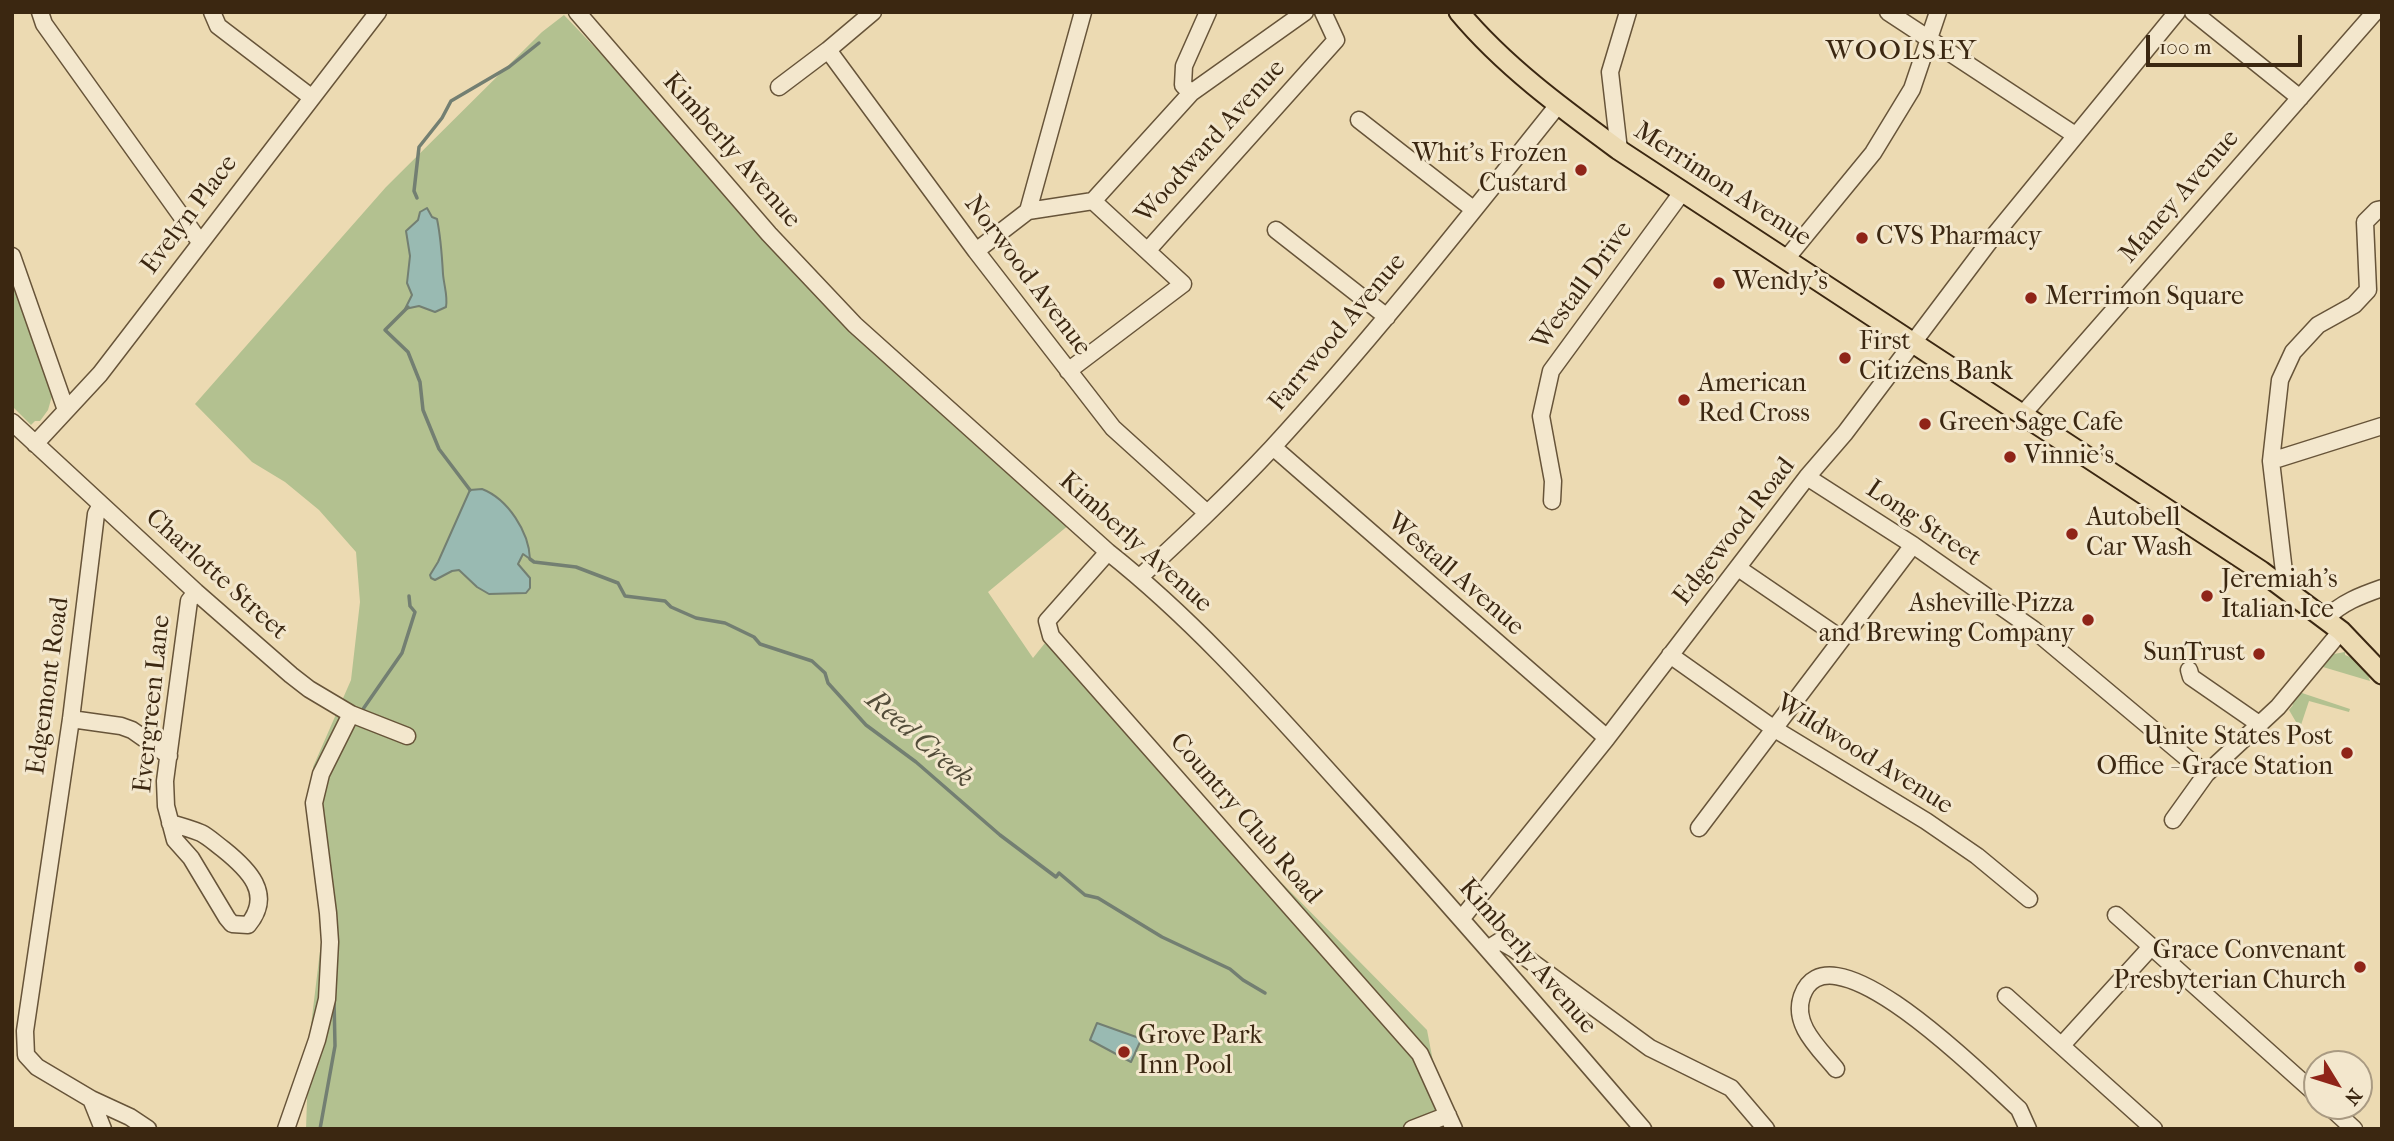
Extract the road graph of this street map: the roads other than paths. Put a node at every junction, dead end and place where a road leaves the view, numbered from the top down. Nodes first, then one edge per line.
1 (40, 12) edge
2 (212, 12) edge
3 (378, 12) edge
4 (577, 12) edge
5 (873, 12) edge
6 (1083, 12) edge
7 (1208, 12) edge
8 (1305, 12) edge
9 (1323, 12) edge
10 (1459, 12) edge
11 (1628, 12) edge
12 (1888, 12) edge
13 (1938, 12) edge
14 (2177, 12) edge
15 (2193, 12) edge
16 (2375, 12) edge
17 (1929, 41) junction
18 (828, 50) junction
19 (779, 87) dead end
20 (1191, 93) junction
21 (311, 97) junction
22 (2300, 98) junction
23 (1558, 105) junction
24 (1359, 120) dead end
25 (2075, 135) junction
26 (1619, 150) junction
27 (1683, 191) junction
28 (1093, 201) junction
29 (1473, 209) junction
30 (2382, 209) edge
31 (1028, 211) junction
32 (1276, 230) dead end
33 (200, 242) junction
34 (1148, 250) junction
35 (976, 251) junction
36 (12, 257) edge
37 (1786, 259) junction
38 (1387, 317) junction
39 (1912, 342) junction
40 (1068, 371) junction
41 (66, 410) junction
42 (2022, 415) junction
43 (12, 422) edge
44 (2382, 426) edge
45 (35, 444) junction
46 (1273, 447) junction
47 (2271, 461) junction
48 (1807, 477) junction
49 (1552, 501) dead end
50 (101, 505) junction
51 (1207, 513) junction
52 (1913, 545) junction
53 (1108, 552) junction
54 (1738, 568) junction
55 (1140, 578) junction
56 (2382, 588) edge
57 (2286, 589) junction
58 (196, 592) junction
59 (2334, 625) junction
60 (1842, 639) junction
61 (1670, 655) junction
62 (2189, 670) dead end
63 (2382, 674) edge
64 (351, 713) junction
65 (71, 719) junction
66 (2259, 724) junction
67 (1773, 728) junction
68 (407, 736) dead end
69 (1607, 738) junction
70 (169, 756) junction
71 (2206, 774) junction
72 (2173, 820) dead end
73 (170, 823) junction
74 (1699, 828) dead end
75 (2029, 899) dead end
76 (2116, 915) dead end
77 (1461, 918) junction
78 (2151, 947) junction
79 (1489, 948) junction
80 (2006, 996) dead end
81 (18, 1032) edge
82 (2062, 1045) junction
83 (1836, 1069) dead end
84 (2303, 1083) edge
85 (91, 1099) junction
86 (1451, 1122) edge
87 (103, 1129) edge
88 (148, 1129) edge
89 (286, 1129) edge
90 (1412, 1129) edge
91 (1643, 1129) edge
92 (1766, 1129) edge
93 (2028, 1129) edge
94 (2154, 1129) edge

1 - 33 street
2 - 21 street
3 - 21 street, Evelyn Place
4 - 53 street, Kimberly Avenue
5 - 18 street
6 - 31 street
7 - 20 street
8 - 20 street
9 - 34 street, Woodward Avenue
10 - 23 main road, Merrimon Avenue
11 - 26 street
12 - 17 street
13 - 17 street
14 - 25 street, Edgewood Road
15 - 22 street
16 - 22 street, Maney Avenue
17 - 25 street
17 - 37 street
18 - 19 street
18 - 35 street, Norwood Avenue
20 - 28 street
21 - 33 street, Evelyn Place
22 - 42 street, Maney Avenue
23 - 26 main road, Merrimon Avenue
23 - 29 street, Farrwood Avenue
24 - 29 street
25 - 39 street, Edgewood Road
26 - 27 main road, Merrimon Avenue
27 - 37 main road, Merrimon Avenue
27 - 49 street, Westall Drive
28 - 31 street
28 - 34 street
29 - 38 street, Farrwood Avenue
30 - 47 street
31 - 35 street
32 - 38 street
33 - 41 street, Evelyn Place
34 - 40 street, Woodward Avenue
35 - 40 street, Norwood Avenue
36 - 41 street
37 - 39 main road, Merrimon Avenue
38 - 46 street, Farrwood Avenue
39 - 42 main road, Merrimon Avenue
39 - 48 street, Edgewood Road
40 - 51 street, Norwood Avenue
41 - 45 street, Evelyn Place
42 - 57 main road, Merrimon Avenue
43 - 45 street, Charlotte Street
44 - 47 street
45 - 50 street, Charlotte Street
46 - 51 street, Farrwood Avenue
46 - 69 street, Westall Avenue
47 - 57 street
48 - 52 street, Long Street
48 - 54 street, Edgewood Road
50 - 58 street, Charlotte Street
50 - 65 street, Edgemont Road
51 - 55 street, Farrwood Avenue
52 - 60 street
52 - 71 street, Long Street
53 - 55 street, Kimberly Avenue
53 - 86 street, Country Club Road
54 - 60 street
54 - 61 street, Edgewood Road
55 - 77 street, Kimberly Avenue
56 - 59 street
57 - 59 main road, Merrimon Avenue
58 - 64 street, Charlotte Street
58 - 70 street, Evergreen Lane
59 - 63 main road, Merrimon Avenue
59 - 66 street
60 - 67 street
61 - 67 street, Wildwood Avenue
61 - 69 street, Edgewood Road
62 - 66 street
64 - 68 street, Charlotte Street
64 - 89 street
65 - 70 street
65 - 81 street, Edgemont Road
66 - 71 street
67 - 74 street
67 - 75 street, Wildwood Avenue
69 - 77 street, Edgewood Road
70 - 73 street, Evergreen Lane
71 - 72 street
73 - 73 street, Evergreen Lane
76 - 78 street
77 - 79 street, Kimberly Avenue
78 - 82 street
78 - 84 street
79 - 91 street, Kimberly Avenue
79 - 92 street
80 - 82 street
81 - 85 street, Edgemont Road
82 - 94 street
83 - 93 street
85 - 87 street
85 - 88 street, Edgemont Road
86 - 90 street

